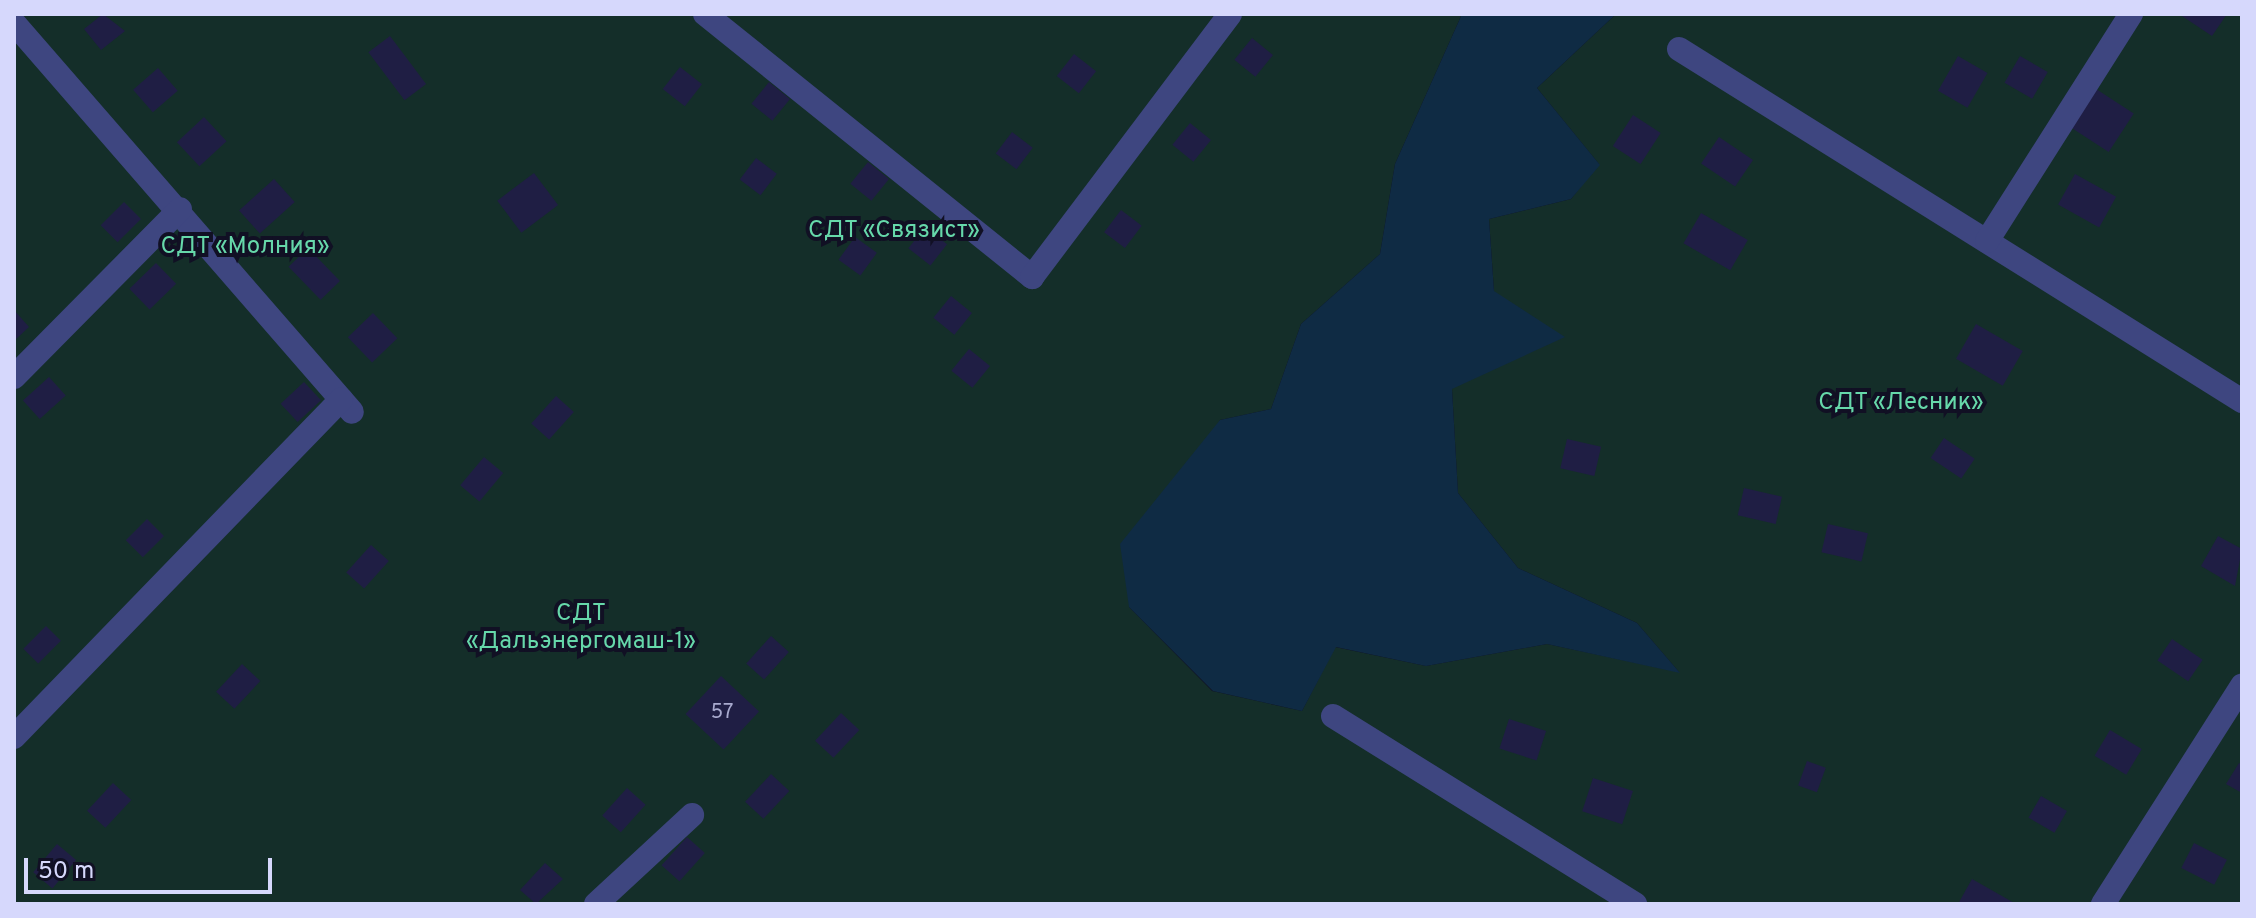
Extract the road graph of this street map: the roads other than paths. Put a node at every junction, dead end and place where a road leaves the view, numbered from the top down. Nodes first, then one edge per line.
1 (705, 14) edge
2 (1230, 14) edge
3 (2131, 14) edge
4 (14, 23) edge
5 (1679, 49) dead end
6 (180, 209) junction
7 (1987, 241) junction
8 (14, 377) edge
9 (2242, 401) edge
10 (2242, 686) edge
11 (1333, 716) dead end
12 (14, 737) edge
13 (692, 815) dead end
14 (596, 904) edge
15 (1635, 904) edge
16 (2103, 904) edge

1 - 2 lane
3 - 7 lane
4 - 6 lane
5 - 7 lane
6 - 8 lane
6 - 12 lane
7 - 9 lane
10 - 16 lane
11 - 15 lane
13 - 14 lane

